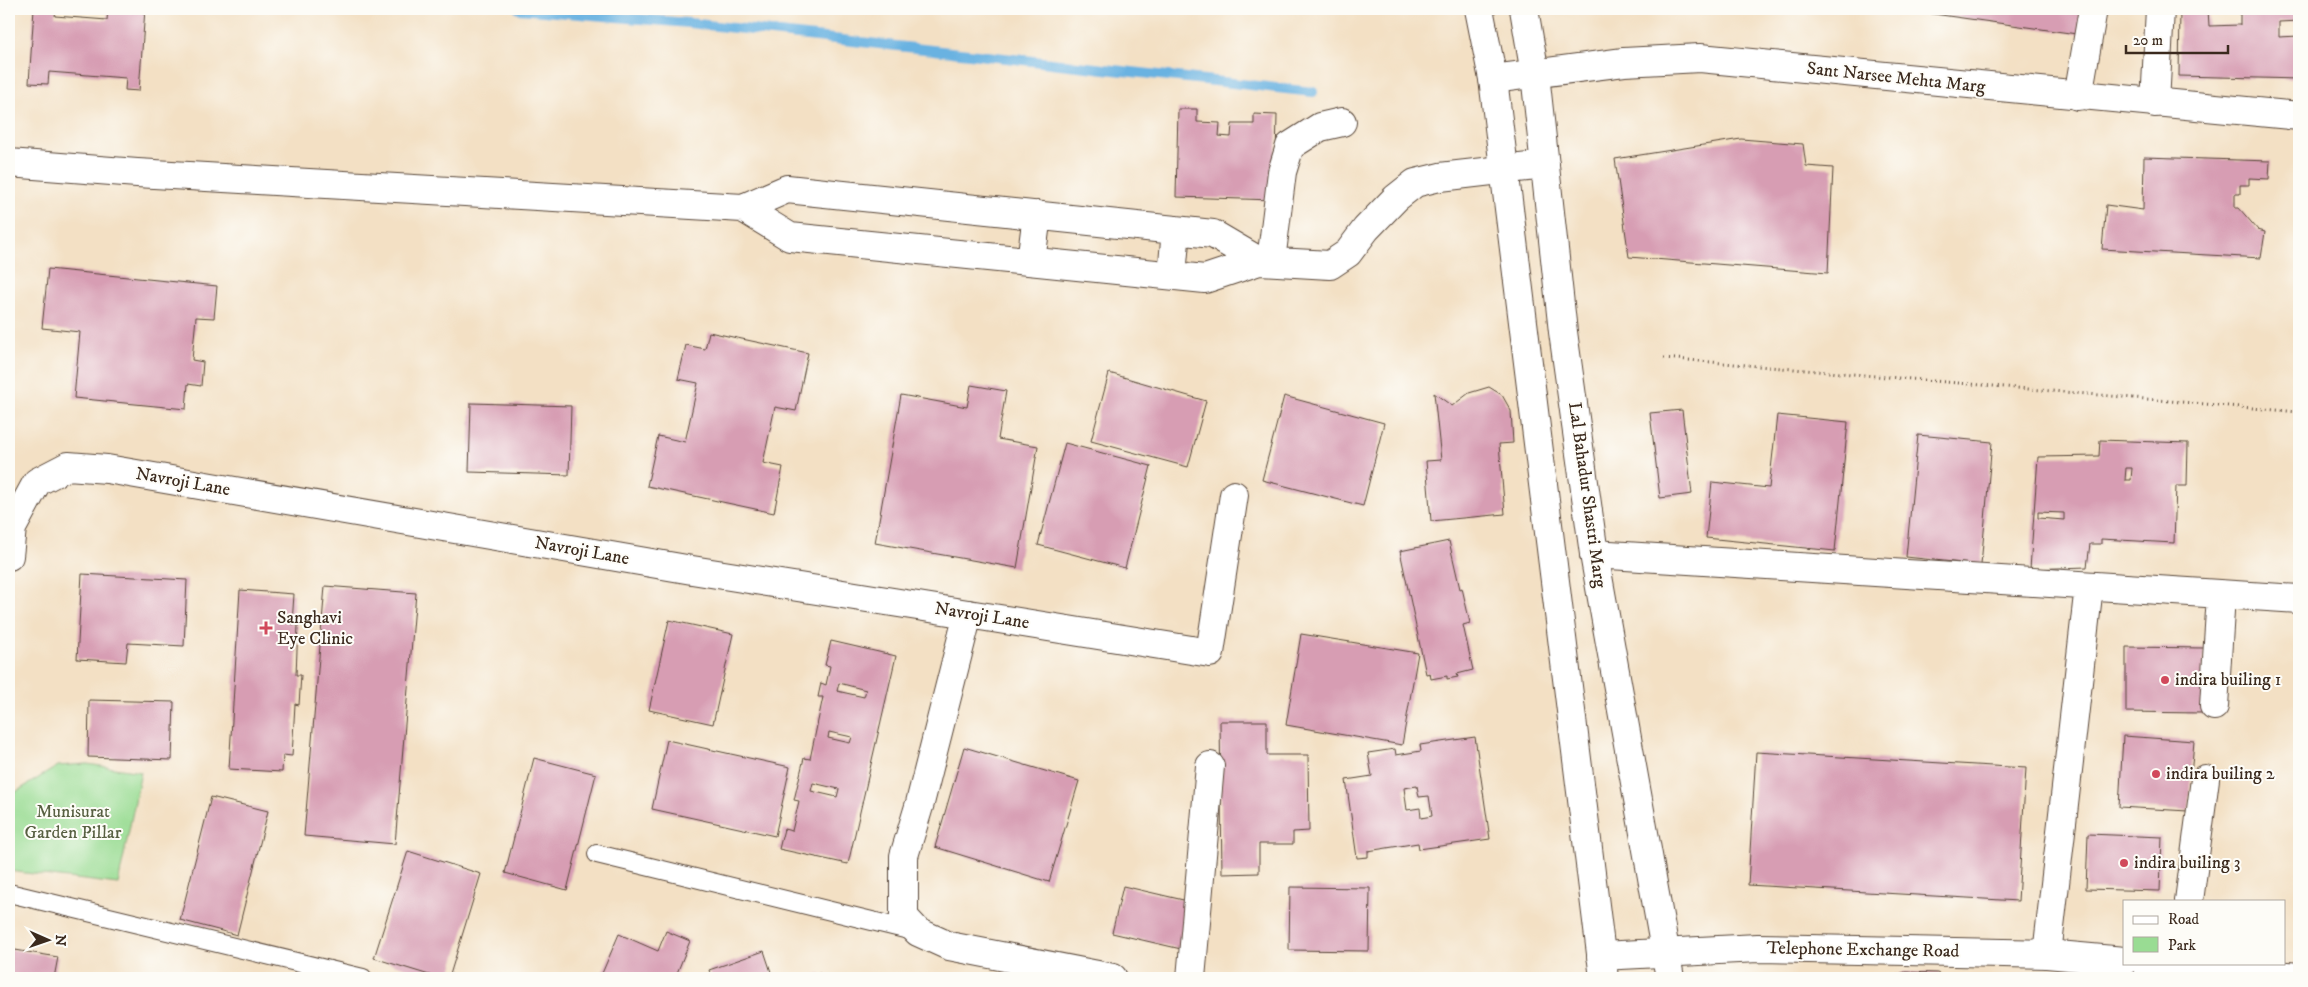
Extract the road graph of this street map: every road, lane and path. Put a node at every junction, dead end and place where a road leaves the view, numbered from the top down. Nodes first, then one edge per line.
1 (1479, 9) edge
2 (1524, 9) edge
3 (2093, 9) edge
4 (2160, 9) edge
5 (1535, 74) junction
6 (1493, 79) junction
7 (2078, 96) junction
8 (2154, 103) junction
9 (2299, 116) edge
10 (1342, 122) dead end
11 (9, 163) edge
12 (1545, 165) junction
13 (1504, 170) junction
14 (742, 208) junction
15 (1037, 215) junction
16 (1176, 230) junction
17 (1031, 261) junction
18 (1265, 261) junction
19 (1172, 275) junction
20 (1664, 358) dead end
21 (2299, 412) edge
22 (1234, 495) dead end
23 (17, 503) edge
24 (1594, 554) junction
25 (9, 556) edge
26 (2089, 586) junction
27 (2221, 595) junction
28 (2299, 599) edge
29 (968, 614) junction
30 (2214, 706) dead end
31 (1210, 766) dead end
32 (2205, 778) dead end
33 (597, 854) dead end
34 (9, 893) edge
35 (2189, 900) edge
36 (918, 932) junction
37 (2047, 954) junction
38 (2123, 961) edge
39 (2163, 964) edge
40 (2181, 965) edge
41 (1668, 966) edge
42 (1602, 967) edge
43 (2299, 977) edge
44 (363, 978) edge
45 (1113, 978) edge
46 (1191, 978) edge

1 - 6 street
2 - 5 street, Lal Bahadur Shastri Marg
3 - 7 street
4 - 8 street
5 - 6 street, Sant Narsee Mehta Marg
5 - 7 street, Sant Narsee Mehta Marg
5 - 12 street, Lal Bahadur Shastri Marg
6 - 13 street
7 - 8 street, Sant Narsee Mehta Marg
8 - 9 street, Sant Narsee Mehta Marg
10 - 18 street
11 - 14 street
12 - 13 street
12 - 24 street, Lal Bahadur Shastri Marg
13 - 18 street
13 - 42 street
14 - 15 street
14 - 17 street
15 - 16 street
15 - 17 street
16 - 18 street
16 - 19 street
17 - 19 street
18 - 19 street
20 - 21 path
22 - 29 street, Navroji Lane
23 - 25 street, Navroji Lane
23 - 29 street, Navroji Lane
24 - 26 street
24 - 41 street, Lal Bahadur Shastri Marg
26 - 27 street
26 - 37 street
27 - 28 street
27 - 30 street
29 - 36 street
31 - 46 street
32 - 35 street
33 - 36 lane
34 - 44 lane
36 - 45 street
37 - 38 street, Telephone Exchange Road
37 - 41 street, Telephone Exchange Road
39 - 40 street
40 - 43 street
41 - 42 street, Telephone Exchange Road

